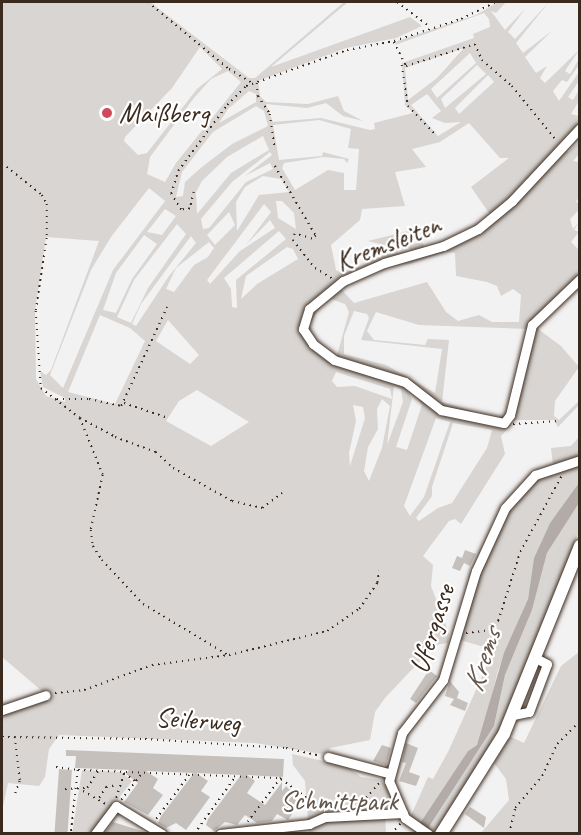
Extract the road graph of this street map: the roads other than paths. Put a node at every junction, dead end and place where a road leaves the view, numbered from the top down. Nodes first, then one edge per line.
1 (579, 128) edge
2 (579, 279) edge
3 (579, 460) edge
4 (579, 546) edge
5 (535, 658) junction
6 (46, 695) road end
7 (2, 710) edge
8 (513, 715) junction
9 (328, 757) road end
10 (388, 775) junction
11 (406, 817) junction
12 (95, 834) edge
13 (162, 834) edge
14 (220, 834) edge
15 (428, 834) edge
16 (441, 834) edge

1 - 2 street, Kremsleiten
3 - 10 street, Ufergasse
4 - 5 main road
5 - 8 main road
5 - 8 street
6 - 7 street
8 - 16 main road
9 - 10 street
10 - 11 street
11 - 14 street
11 - 15 street
12 - 13 street

